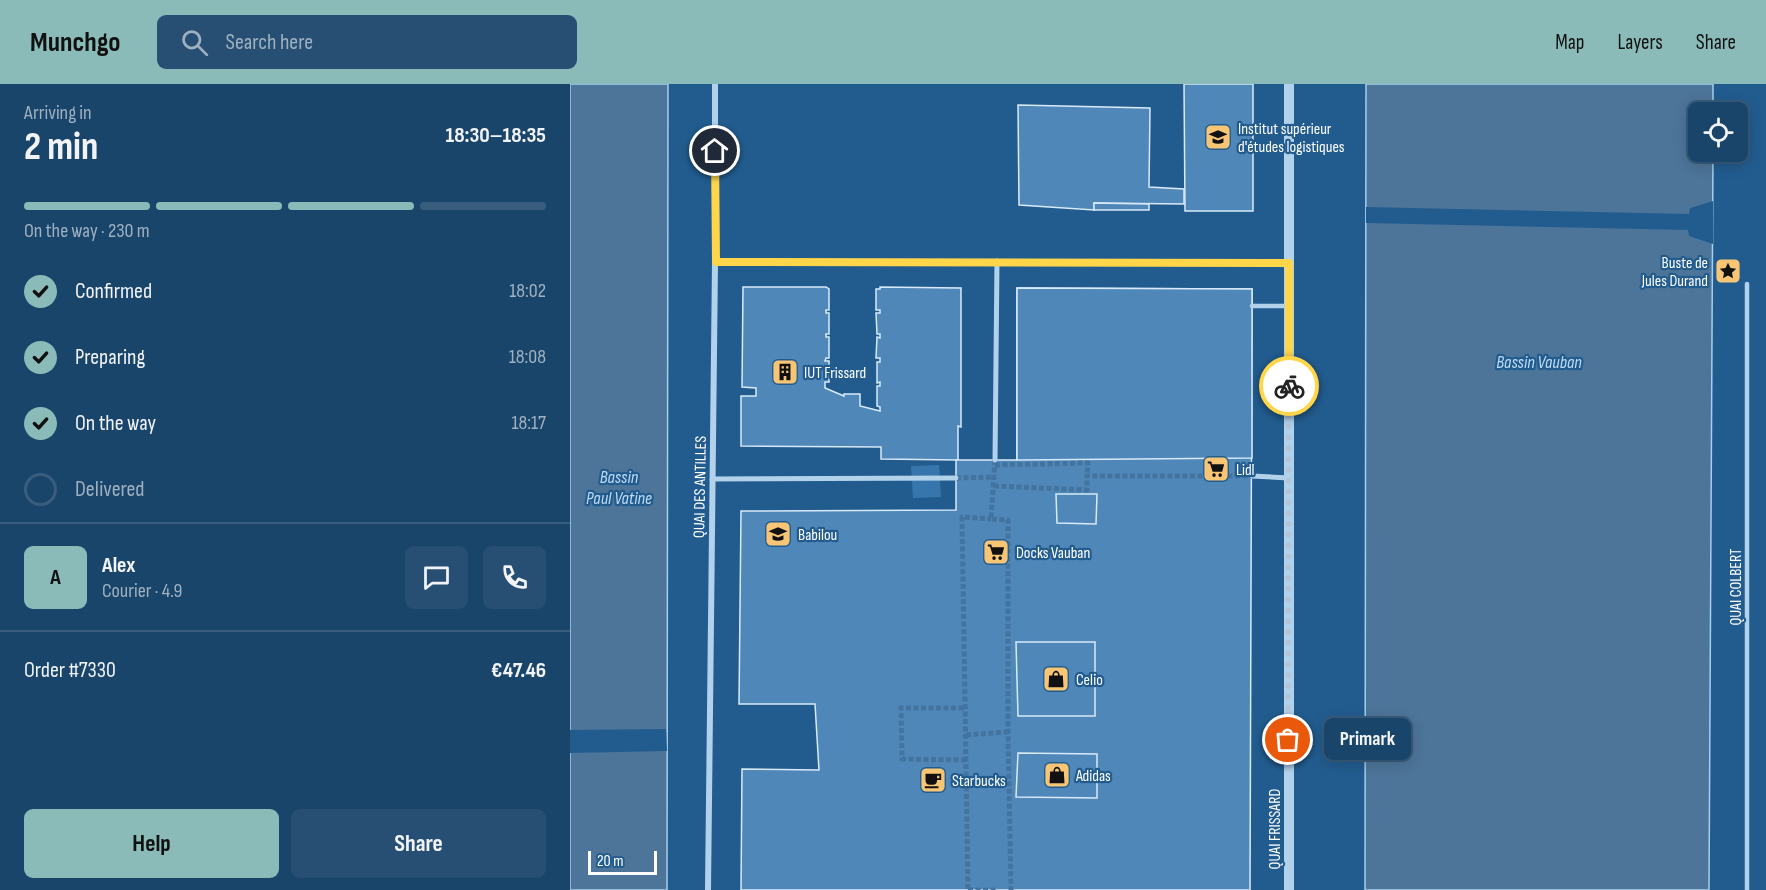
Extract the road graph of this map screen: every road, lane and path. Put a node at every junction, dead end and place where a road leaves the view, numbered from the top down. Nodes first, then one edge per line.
1 (715, 84) edge
2 (1289, 84) edge
3 (997, 261) junction
4 (716, 262) junction
5 (1289, 263) junction
6 (1746, 284) dead end
7 (1252, 306) dead end
8 (1288, 306) junction
9 (995, 460) tunnel mouth
10 (1252, 476) tunnel mouth
11 (956, 478) tunnel mouth
12 (1289, 478) junction
13 (712, 479) junction
14 (708, 890) edge
15 (1288, 890) edge
16 (1747, 890) edge

1 - 4 street, QUAI DES ANTILLES
2 - 5 street, QUAI FRISSARD
3 - 4 lane
3 - 5 lane
3 - 9 street
4 - 13 street, QUAI DES ANTILLES
5 - 8 street, QUAI FRISSARD
6 - 16 lane, QUAI COLBERT
7 - 8 lane
8 - 12 street, QUAI FRISSARD
10 - 12 street
11 - 13 street
12 - 15 street, QUAI FRISSARD
13 - 14 street, QUAI DES ANTILLES

